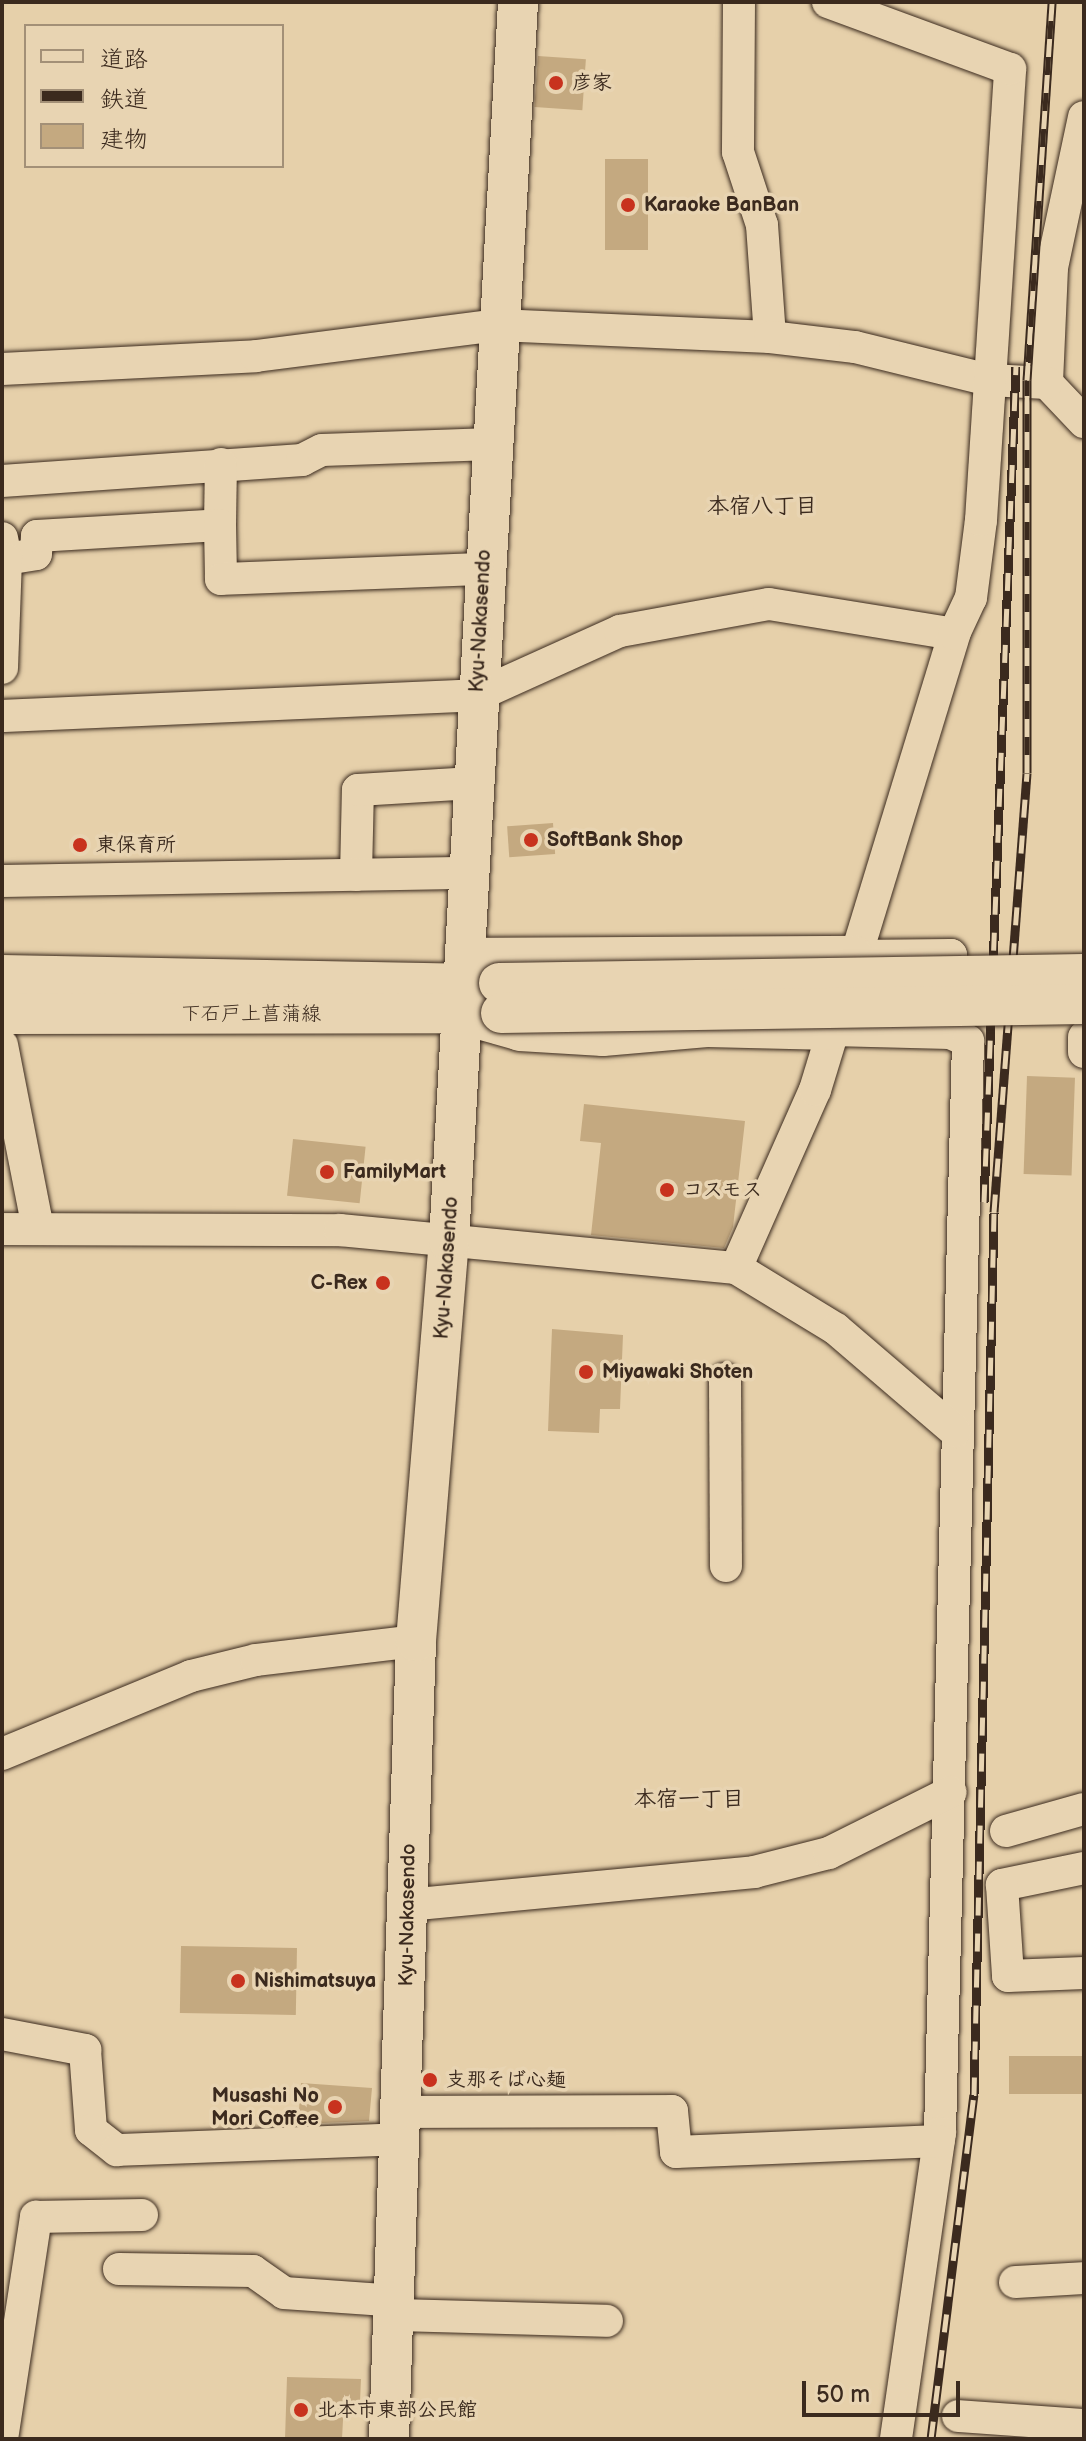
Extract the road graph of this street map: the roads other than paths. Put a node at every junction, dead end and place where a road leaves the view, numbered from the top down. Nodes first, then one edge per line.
1 (518, 2) edge
2 (739, 2) edge
3 (828, 2) edge
4 (1084, 117) edge
5 (497, 325) junction
6 (770, 337) junction
7 (2, 369) edge
8 (989, 380) junction
9 (1047, 383) junction
10 (1084, 422) edge
11 (492, 444) junction
12 (221, 464) junction
13 (2, 481) edge
14 (220, 525) junction
15 (4, 549) edge
16 (483, 569) junction
17 (954, 634) junction
18 (2, 668) edge
19 (478, 695) junction
20 (2, 716) edge
21 (473, 783) junction
22 (469, 873) junction
23 (356, 875) junction
24 (2, 881) edge
25 (853, 956) junction
26 (1084, 974) edge
27 (2, 975) edge
28 (478, 990) junction
29 (1084, 1004) edge
30 (2, 1014) edge
31 (832, 1030) junction
32 (950, 1033) junction
33 (1084, 1037) edge
34 (2, 1045) edge
35 (1084, 1052) edge
36 (37, 1224) junction
37 (2, 1229) edge
38 (449, 1241) junction
39 (736, 1268) junction
40 (725, 1379) dead end
41 (955, 1431) junction
42 (726, 1566) dead end
43 (416, 1641) junction
44 (2, 1754) edge
45 (951, 1792) junction
46 (1084, 1809) edge
47 (1006, 1831) dead end
48 (1084, 1868) edge
49 (407, 1905) junction
50 (1084, 1973) edge
51 (2, 2034) edge
52 (404, 2126) junction
53 (939, 2141) junction
54 (142, 2215) dead end
55 (119, 2269) dead end
56 (1084, 2278) edge
57 (1015, 2282) dead end
58 (397, 2308) junction
59 (607, 2321) dead end
60 (958, 2416) dead end
61 (1084, 2425) edge
62 (2, 2439) edge
63 (389, 2439) edge
64 (896, 2439) edge

1 - 5 main road, Kyu-Nakasendo
2 - 6 street
3 - 8 street
4 - 9 street
5 - 6 street
5 - 7 street
5 - 11 main road, Kyu-Nakasendo
6 - 8 street
8 - 9 street
8 - 17 street
9 - 10 street
11 - 12 street
11 - 16 main road, Kyu-Nakasendo
12 - 13 street
12 - 14 street
14 - 15 street
14 - 16 street
15 - 18 street
16 - 19 main road, Kyu-Nakasendo
17 - 19 street
17 - 25 street
19 - 20 street
19 - 21 main road, Kyu-Nakasendo
21 - 22 main road, Kyu-Nakasendo
21 - 23 street
22 - 23 street
22 - 28 main road, Kyu-Nakasendo
23 - 24 street
25 - 28 main road
25 - 31 street
25 - 32 street
26 - 28 main road, bridge
27 - 28 main road, 下石戸上菖蒲線
28 - 29 main road, bridge
28 - 30 main road, 下石戸上菖蒲線
28 - 31 main road
28 - 38 main road, Kyu-Nakasendo
31 - 32 street
31 - 39 street
32 - 41 street
33 - 35 street
34 - 36 street
36 - 37 street
36 - 38 street
38 - 39 street
38 - 43 main road, Kyu-Nakasendo
39 - 41 street
40 - 42 street
41 - 45 street
43 - 44 street
43 - 49 main road, Kyu-Nakasendo
45 - 49 street
45 - 53 street
46 - 47 street
48 - 50 street
49 - 52 main road, Kyu-Nakasendo
51 - 52 street
52 - 53 street
52 - 58 main road, Kyu-Nakasendo
53 - 64 street
54 - 62 street
55 - 58 street
56 - 57 street
58 - 59 street
58 - 63 main road, Kyu-Nakasendo
60 - 61 street

